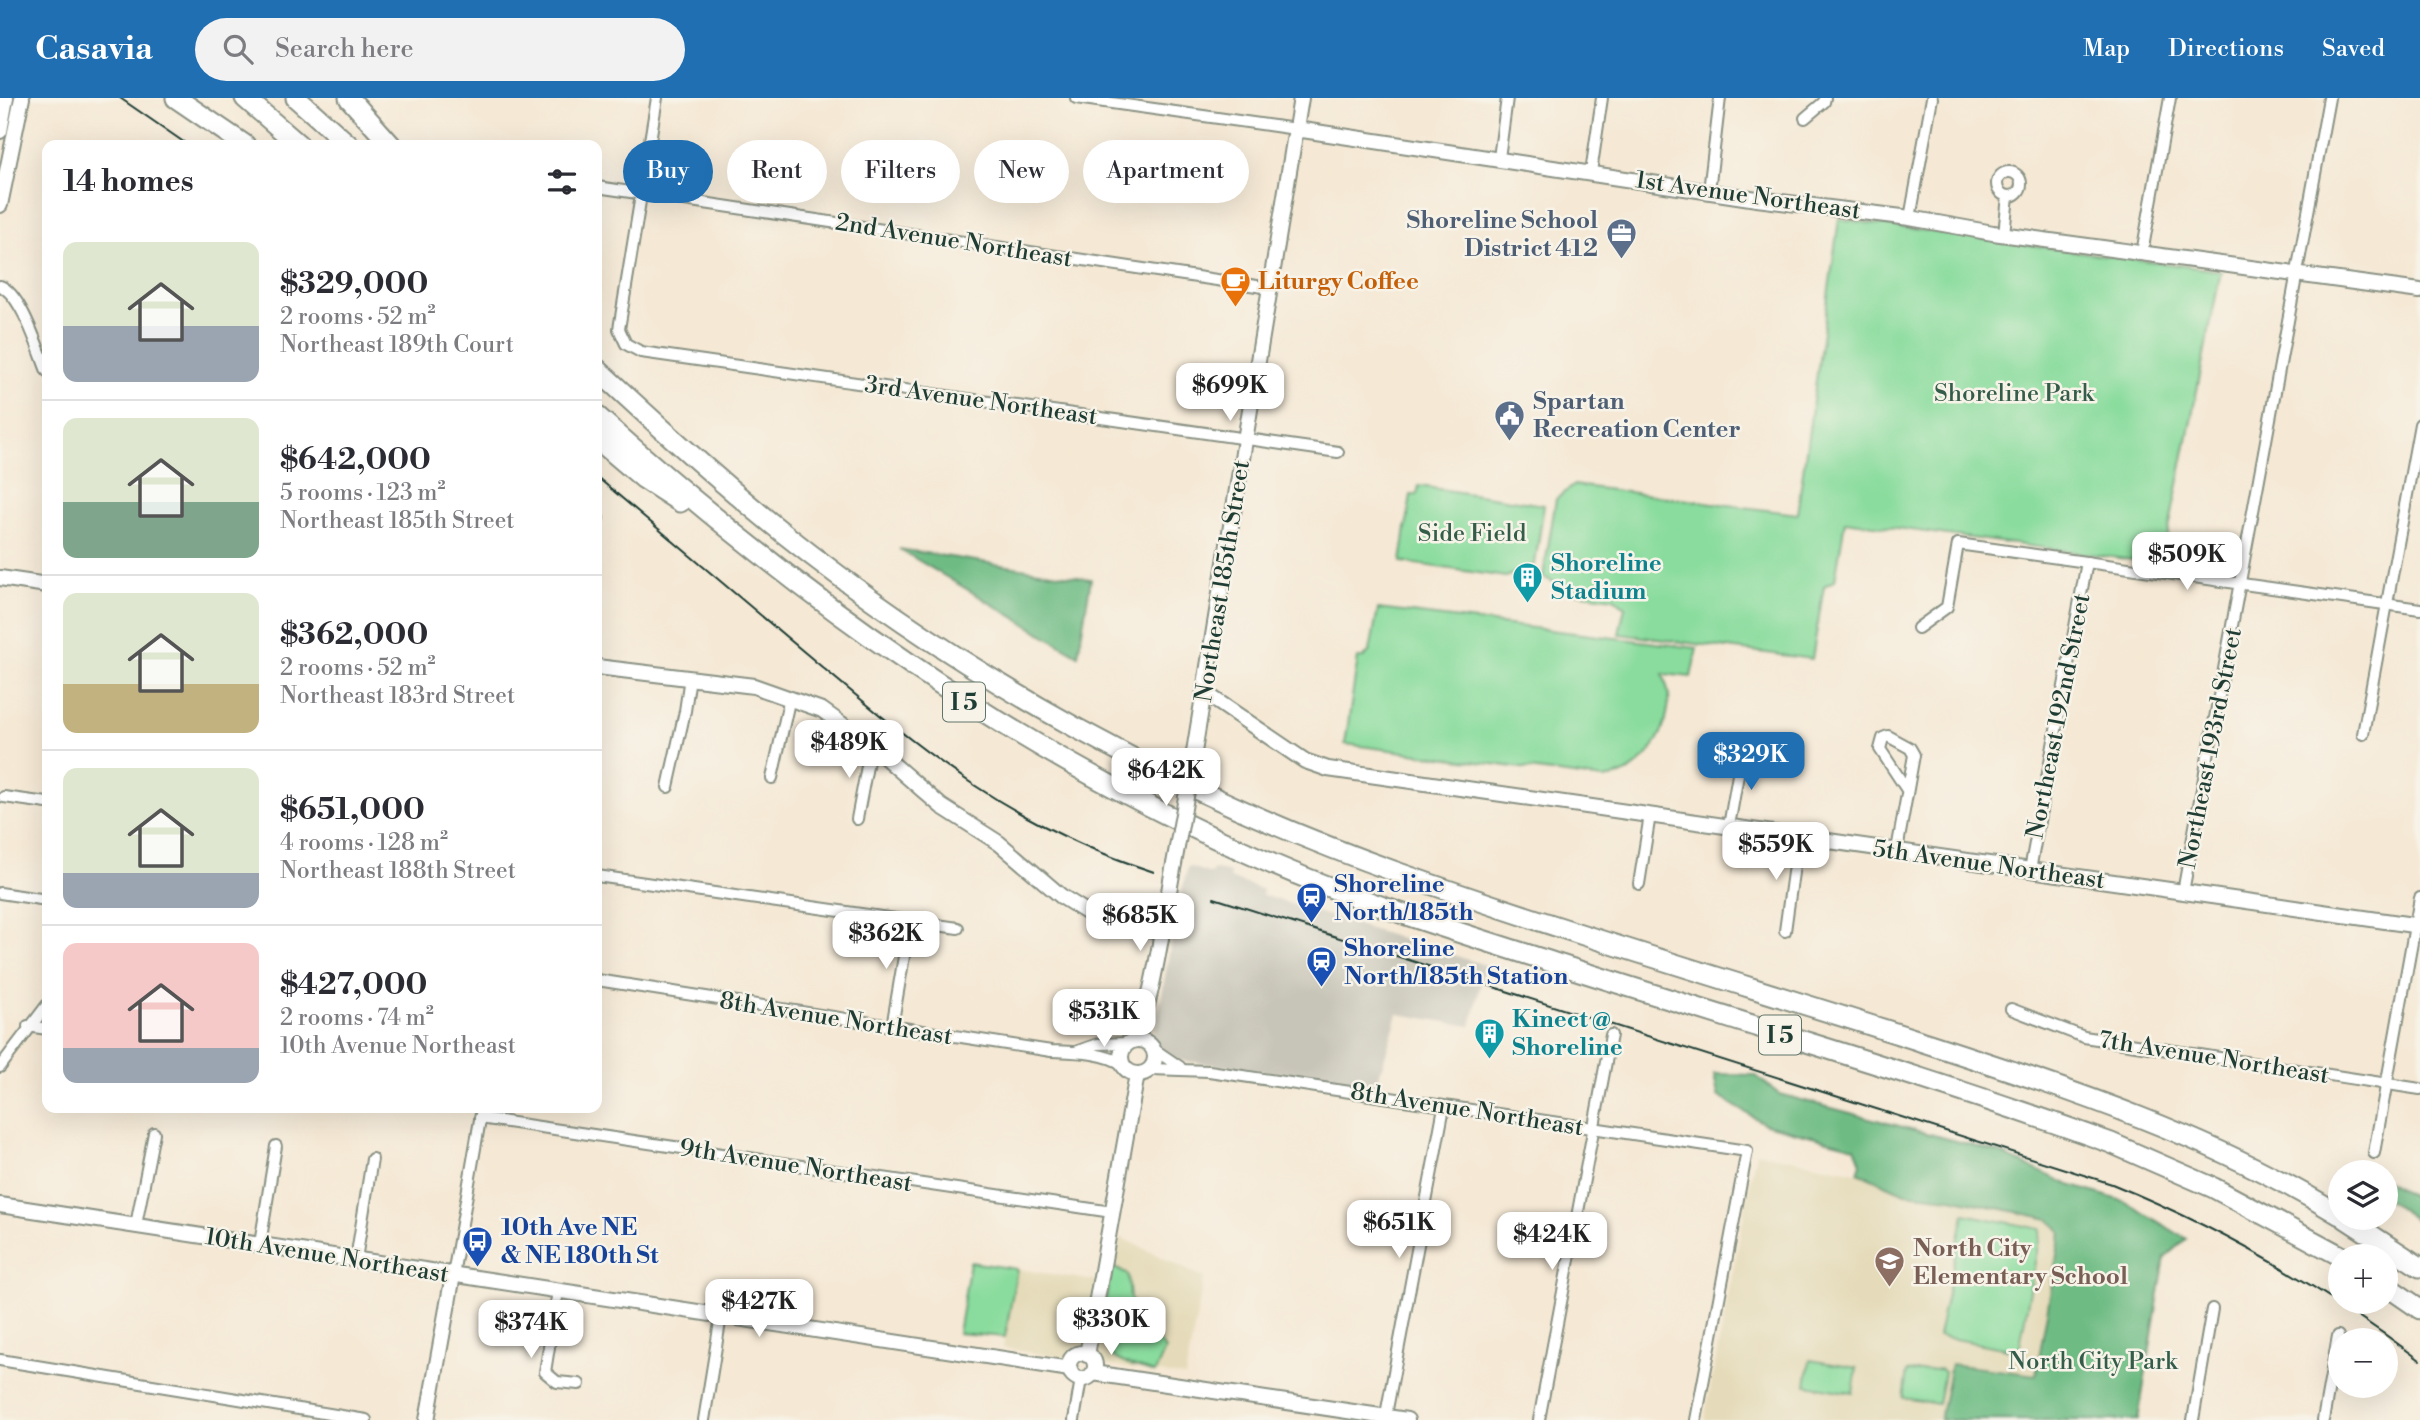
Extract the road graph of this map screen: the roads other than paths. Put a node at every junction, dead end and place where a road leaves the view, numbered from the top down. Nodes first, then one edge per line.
1 (6, 98) edge
2 (22, 98) edge
3 (176, 98) edge
4 (244, 98) edge
5 (296, 98) edge
6 (349, 98) edge
7 (657, 98) edge
8 (1076, 98) edge
9 (1301, 98) edge
10 (1507, 98) edge
11 (1602, 98) edge
12 (1720, 98) edge
13 (1825, 98) edge
14 (1932, 98) edge
15 (2170, 98) edge
16 (2329, 98) edge
17 (1805, 118) dead end
18 (1296, 129) junction
19 (0, 131) edge
20 (238, 140) edge
21 (293, 140) edge
22 (343, 140) edge
23 (387, 140) edge
24 (649, 140) edge
25 (1499, 158) junction
26 (1591, 173) junction
27 (602, 188) edge
28 (623, 191) edge
29 (1709, 191) junction
30 (2008, 196) dead end
31 (638, 203) edge
32 (706, 203) edge
33 (0, 205) edge
34 (1910, 218) junction
35 (2004, 234) junction
36 (2142, 253) junction
37 (2297, 273) junction
38 (0, 286) edge
39 (1270, 288) junction
40 (2420, 291) edge
41 (42, 359) edge
42 (602, 374) edge
43 (602, 420) edge
44 (2420, 424) edge
45 (1246, 438) junction
46 (602, 443) edge
47 (1338, 452) dead end
48 (737, 537) junction
49 (2087, 562) junction
50 (0, 578) edge
51 (42, 584) edge
52 (2240, 584) junction
53 (2387, 604) junction
54 (2420, 609) edge
55 (1919, 628) dead end
56 (602, 668) edge
57 (690, 677) junction
58 (1205, 693) junction
59 (790, 697) junction
60 (2363, 734) dead end
61 (871, 745) junction
62 (1742, 752) dead end
63 (772, 778) dead end
64 (668, 787) dead end
65 (1907, 790) junction
66 (4, 797) dead end
67 (42, 802) edge
68 (1650, 815) junction
69 (857, 819) dead end
70 (1729, 826) junction
71 (1798, 836) junction
72 (1897, 850) junction
73 (2030, 870) junction
74 (602, 877) edge
75 (1639, 884) dead end
76 (2183, 892) junction
77 (0, 893) edge
78 (2420, 898) edge
79 (42, 899) edge
80 (910, 921) junction
81 (2418, 925) edge
82 (958, 928) dead end
83 (1786, 931) dead end
84 (1161, 933) junction
85 (602, 981) edge
86 (1150, 992) junction
87 (2011, 1009) dead end
88 (42, 1011) edge
89 (28, 1026) junction
90 (892, 1027) junction
91 (42, 1028) edge
92 (1611, 1035) dead end
93 (1130, 1041) junction
94 (1154, 1048) junction
95 (1075, 1052) junction
96 (1123, 1065) junction
97 (0, 1067) edge
98 (1185, 1069) junction
99 (1144, 1072) junction
100 (2386, 1084) junction
101 (2420, 1089) edge
102 (1444, 1107) junction
103 (481, 1113) edge
104 (1595, 1128) junction
105 (154, 1133) dead end
106 (276, 1146) dead end
107 (2374, 1153) dead end
108 (372, 1159) dead end
109 (0, 1205) edge
110 (2328, 1208) edge
111 (1112, 1212) junction
112 (136, 1225) junction
113 (2363, 1230) edge
114 (260, 1244) junction
115 (2328, 1249) edge
116 (356, 1259) junction
117 (2420, 1267) edge
118 (453, 1275) junction
119 (558, 1290) junction
120 (2398, 1294) edge
121 (2212, 1309) dead end
122 (2420, 1309) edge
123 (721, 1316) junction
124 (1087, 1355) junction
125 (0, 1360) edge
126 (1081, 1374) junction
127 (579, 1384) dead end
128 (2328, 1392) edge
129 (1385, 1418) edge
130 (366, 1420) edge
131 (427, 1420) edge
132 (704, 1420) edge
133 (1074, 1420) edge
134 (1407, 1420) edge
135 (1539, 1420) edge
136 (1696, 1420) edge
137 (2193, 1420) edge
138 (2323, 1420) edge

1 - 19 street
2 - 33 street
3 - 20 highway
4 - 21 highway
5 - 22 highway
6 - 23 highway
7 - 24 street
8 - 18 street, 1st Avenue Northeast
9 - 18 street, Northeast 185th Street
10 - 25 street
11 - 26 street
12 - 29 street
13 - 17 street
14 - 34 street
15 - 36 street
16 - 37 street, Northeast 193rd Street
18 - 25 street, 1st Avenue Northeast
18 - 39 street, Northeast 185th Street
25 - 26 street, 1st Avenue Northeast
26 - 29 street, 1st Avenue Northeast
27 - 28 street, 2nd Avenue Northeast
29 - 34 street, 1st Avenue Northeast
30 - 35 street
31 - 45 street, 3rd Avenue Northeast
32 - 39 street, 2nd Avenue Northeast
34 - 35 street, 1st Avenue Northeast
35 - 36 street, 1st Avenue Northeast
36 - 37 street, 1st Avenue Northeast
37 - 40 street, 1st Avenue Northeast
37 - 52 street, Northeast 193rd Street
38 - 41 street
39 - 45 street, Northeast 185th Street
42 - 110 highway, I 5
43 - 48 highway, I 5
44 - 53 street
45 - 47 street, 3rd Avenue Northeast
45 - 58 street, Northeast 185th Street
46 - 48 highway
48 - 115 highway, I 5
49 - 52 street
49 - 55 street
49 - 73 street, Northeast 192nd Street
50 - 51 street
52 - 53 street
52 - 76 street, Northeast 193rd Street
53 - 54 street
53 - 60 street
56 - 57 street
57 - 59 street
57 - 64 street
58 - 68 street, 5th Avenue Northeast
58 - 84 street, Northeast 185th Street, bridge
59 - 61 street
59 - 63 street
61 - 69 street
61 - 84 street
62 - 70 street
65 - 65 street
65 - 72 street
66 - 67 street
68 - 70 street, 5th Avenue Northeast
68 - 75 street
70 - 71 street, 5th Avenue Northeast
71 - 72 street, 5th Avenue Northeast
71 - 83 street
72 - 73 street, 5th Avenue Northeast
73 - 76 street, 5th Avenue Northeast
74 - 80 street
76 - 81 street, 5th Avenue Northeast
77 - 79 street
78 - 81 street
80 - 82 street
80 - 90 street
81 - 100 street
84 - 86 street, Northeast 185th Street
85 - 90 street, 8th Avenue Northeast
86 - 93 street, Northeast 185th Street
86 - 94 street, Northeast 185th Street
87 - 100 street, 7th Avenue Northeast
88 - 89 street
89 - 91 street
89 - 97 street
90 - 95 street, 8th Avenue Northeast
92 - 104 street
93 - 94 street
93 - 95 street, 8th Avenue Northeast
93 - 96 street
94 - 98 street, 8th Avenue Northeast
94 - 99 street
95 - 96 street, 8th Avenue Northeast
96 - 99 street
98 - 99 street, 8th Avenue Northeast
98 - 102 street, 8th Avenue Northeast
99 - 111 street
100 - 101 street, 7th Avenue Northeast
100 - 107 street
102 - 104 street, 8th Avenue Northeast
102 - 129 street
103 - 111 street, 9th Avenue Northeast
103 - 118 street
104 - 135 street
104 - 136 street, 8th Avenue Northeast
105 - 112 street
106 - 114 street
108 - 116 street
109 - 112 street, 10th Avenue Northeast
111 - 124 street
112 - 114 street, 10th Avenue Northeast
113 - 117 highway
114 - 116 street, 10th Avenue Northeast
116 - 118 street, 10th Avenue Northeast
118 - 119 street, 10th Avenue Northeast
118 - 131 street
119 - 123 street, 10th Avenue Northeast
119 - 127 street
120 - 122 highway
121 - 137 street
123 - 126 street, 10th Avenue Northeast
123 - 132 street
124 - 126 street
124 - 126 street
125 - 130 street
126 - 129 street, 10th Avenue Northeast
126 - 133 street
128 - 138 street
129 - 134 street, 10th Avenue Northeast

